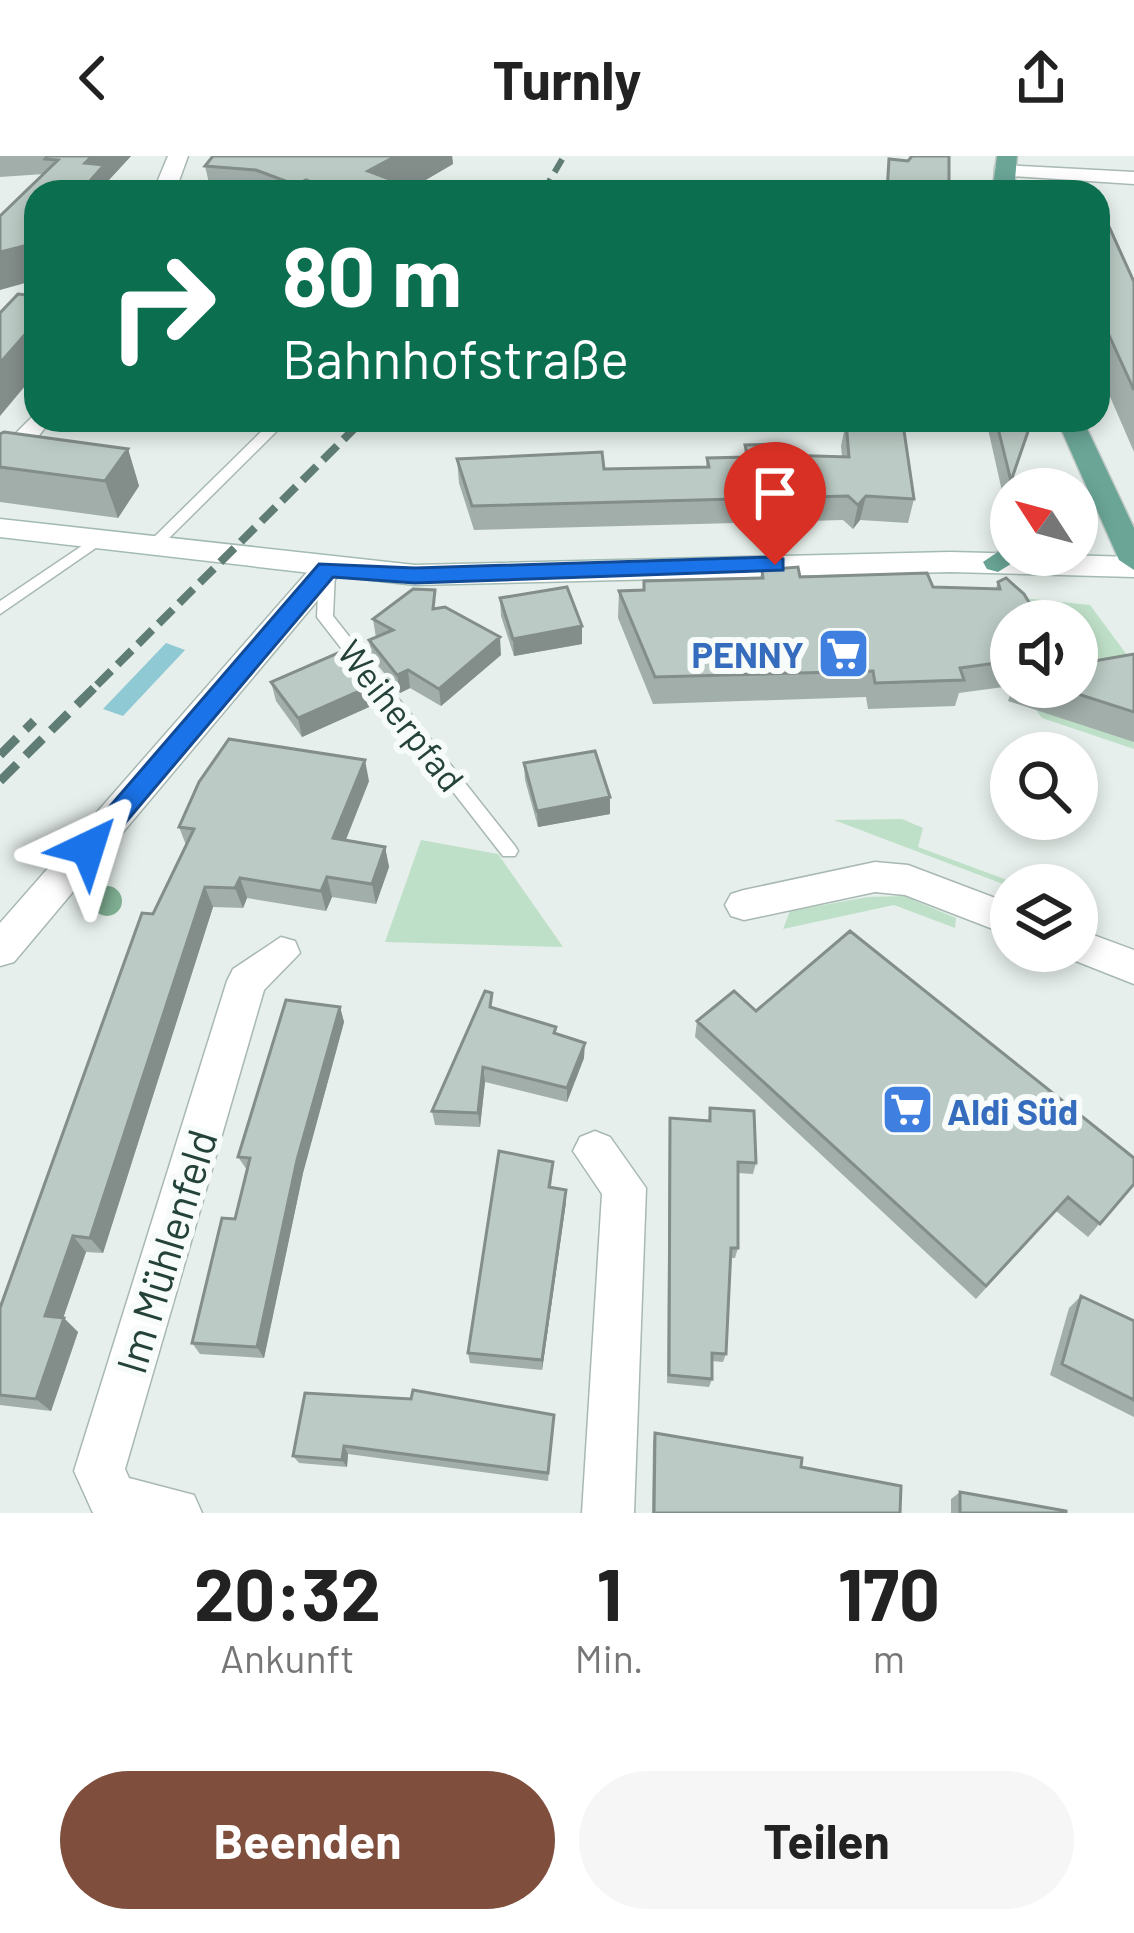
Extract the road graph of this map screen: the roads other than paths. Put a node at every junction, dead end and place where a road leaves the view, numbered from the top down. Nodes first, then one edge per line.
1 (1004, 173) edge
2 (1134, 178) edge
3 (28, 432) edge
4 (269, 432) edge
5 (1073, 432) edge
6 (0, 467) edge
7 (1081, 468) edge
8 (1098, 504) edge
9 (0, 528) edge
10 (98, 540) junction
11 (152, 547) junction
12 (990, 558) edge
13 (1098, 562) edge
14 (1134, 563) edge
15 (327, 569) junction
16 (0, 609) edge
17 (509, 851) dead end
18 (744, 905) dead end
19 (990, 912) edge
20 (0, 950) edge
21 (280, 953) dead end
22 (1098, 953) edge
23 (1134, 967) edge
24 (595, 1150) dead end
25 (176, 1513) edge
26 (608, 1513) edge

1 - 2 street
3 - 6 street
4 - 11 lane
5 - 7 main road
8 - 14 main road
9 - 10 street
10 - 11 street
10 - 16 lane
11 - 15 street
12 - 15 street
13 - 14 street
15 - 17 lane, Weiherpfad
15 - 20 street
18 - 19 street
21 - 25 street, Im Mühlenfeld
22 - 23 street
24 - 26 street

